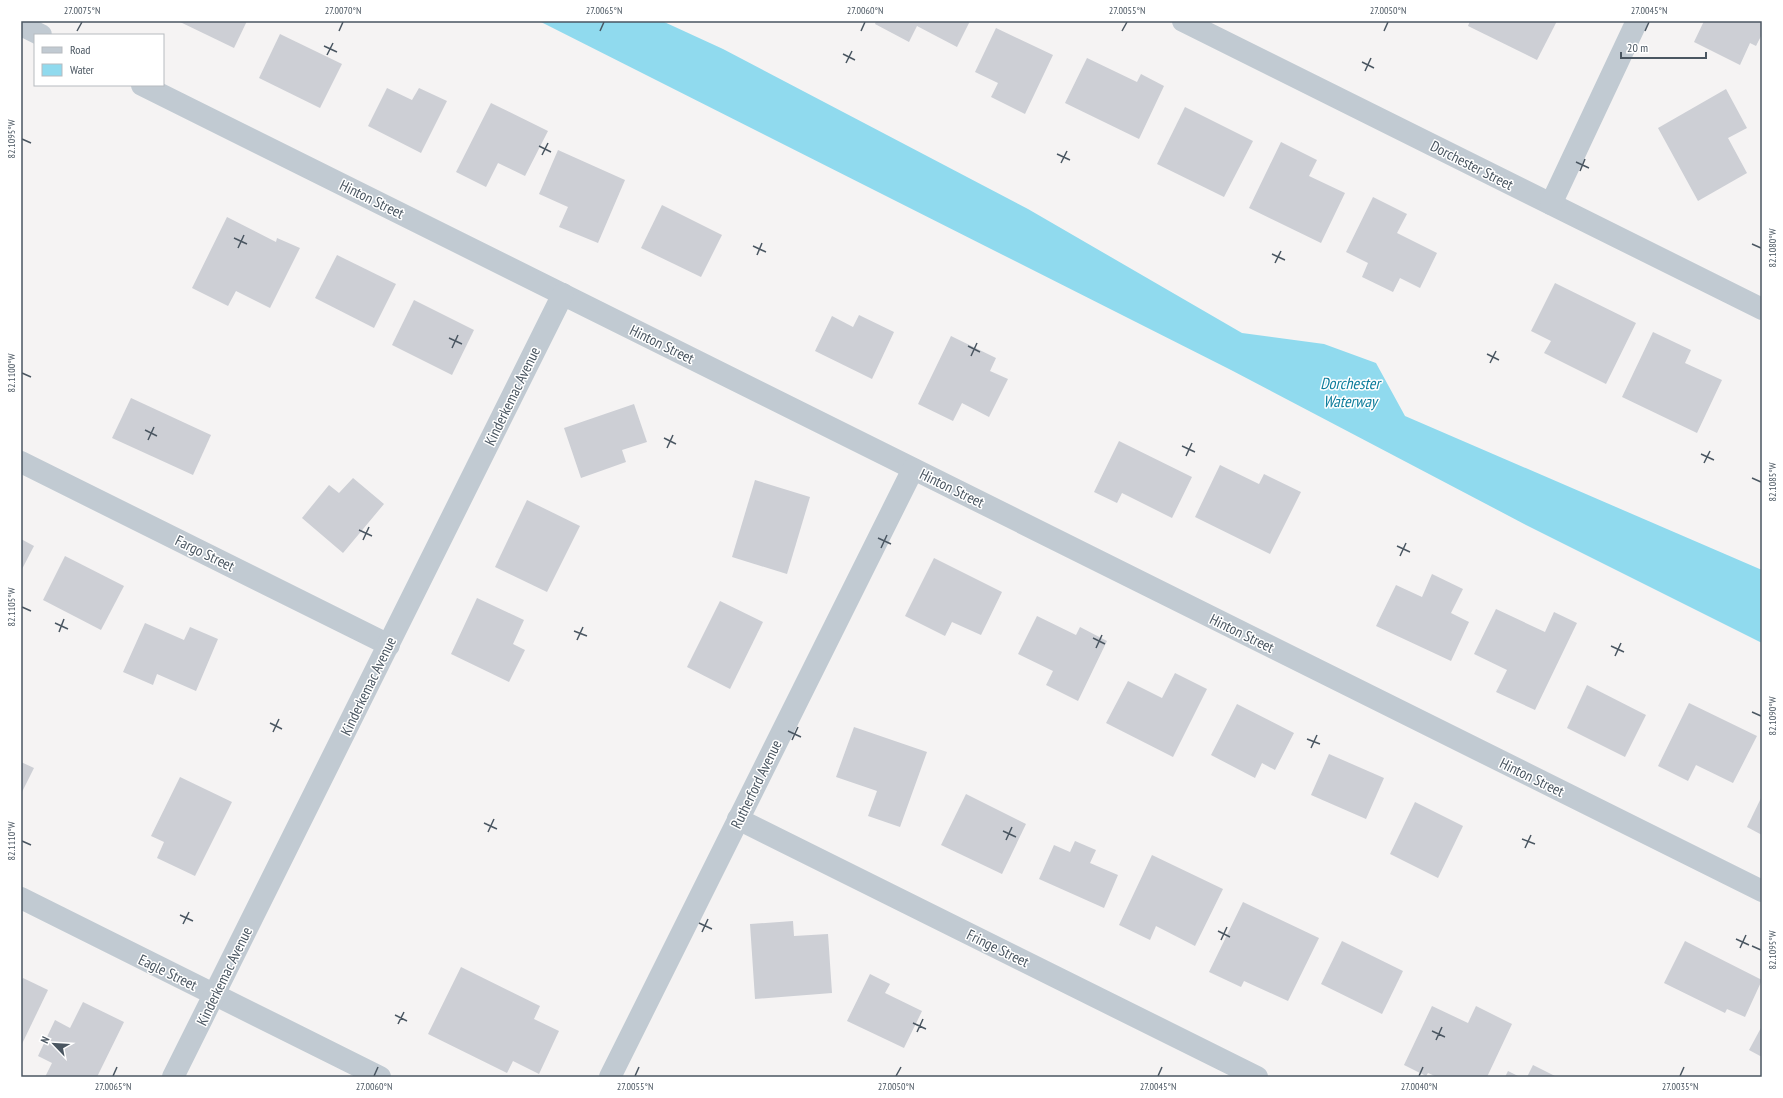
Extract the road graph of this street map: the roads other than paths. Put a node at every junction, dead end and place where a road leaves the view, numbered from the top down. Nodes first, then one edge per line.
1 (1637, 21) edge
2 (1196, 24) edge
3 (21, 25) edge
4 (39, 34) edge
5 (144, 86) edge
6 (1550, 204) junction
7 (563, 294) junction
8 (1762, 309) edge
9 (21, 462) edge
10 (912, 469) junction
11 (388, 645) junction
12 (738, 819) junction
13 (1762, 891) edge
14 (21, 898) edge
15 (214, 994) junction
16 (173, 1077) edge
17 (380, 1077) edge
18 (610, 1077) edge
19 (1257, 1077) edge

1 - 6 street
2 - 6 street, Dorchester Street
3 - 4 street
5 - 7 street, Hinton Street
6 - 8 street, Dorchester Street
7 - 10 street, Hinton Street
7 - 11 street, Kinderkemac Avenue
9 - 11 street, Fargo Street
10 - 12 street, Rutherford Avenue
10 - 13 street, Hinton Street
11 - 15 street, Kinderkemac Avenue
12 - 18 street, Rutherford Avenue
12 - 19 street, Fringe Street
14 - 15 street, Eagle Street
15 - 16 street, Kinderkemac Avenue
15 - 17 street, Eagle Street

